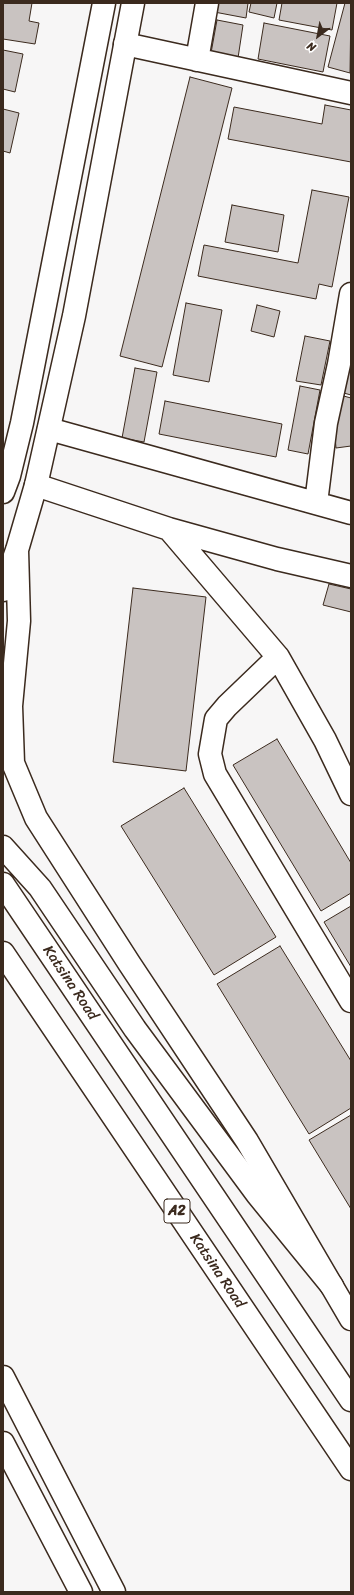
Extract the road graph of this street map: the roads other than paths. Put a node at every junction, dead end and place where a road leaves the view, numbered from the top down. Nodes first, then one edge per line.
1 (104, 3) edge
2 (133, 3) edge
3 (207, 3) edge
4 (125, 44) junction
5 (197, 60) junction
6 (351, 93) edge
7 (351, 294) edge
8 (49, 429) junction
9 (36, 485) junction
10 (3, 492) edge
11 (316, 503) junction
12 (351, 513) edge
13 (169, 529) junction
14 (17, 550) junction
15 (351, 576) edge
16 (3, 590) edge
17 (278, 657) junction
18 (351, 794) edge
19 (3, 847) edge
20 (3, 884) edge
21 (3, 953) edge
22 (351, 1001) edge
23 (332, 1286) junction
24 (351, 1319) edge
25 (3, 1377) edge
26 (351, 1400) edge
27 (3, 1443) edge
28 (351, 1469) edge
29 (81, 1592) edge
30 (114, 1592) edge

1 - 10 main road
2 - 4 main road
3 - 5 main road
4 - 5 main road
4 - 8 main road
5 - 6 main road
7 - 11 main road
8 - 9 main road
8 - 11 main road
9 - 13 main road
9 - 14 main road
11 - 12 main road
13 - 15 main road
13 - 17 main road
14 - 16 main road
14 - 23 main road
17 - 18 main road
17 - 22 main road
19 - 23 main road
20 - 26 main road, Katsina Road / A2
21 - 28 main road, Katsina Road / A2
23 - 24 main road
25 - 30 main road
27 - 29 main road

